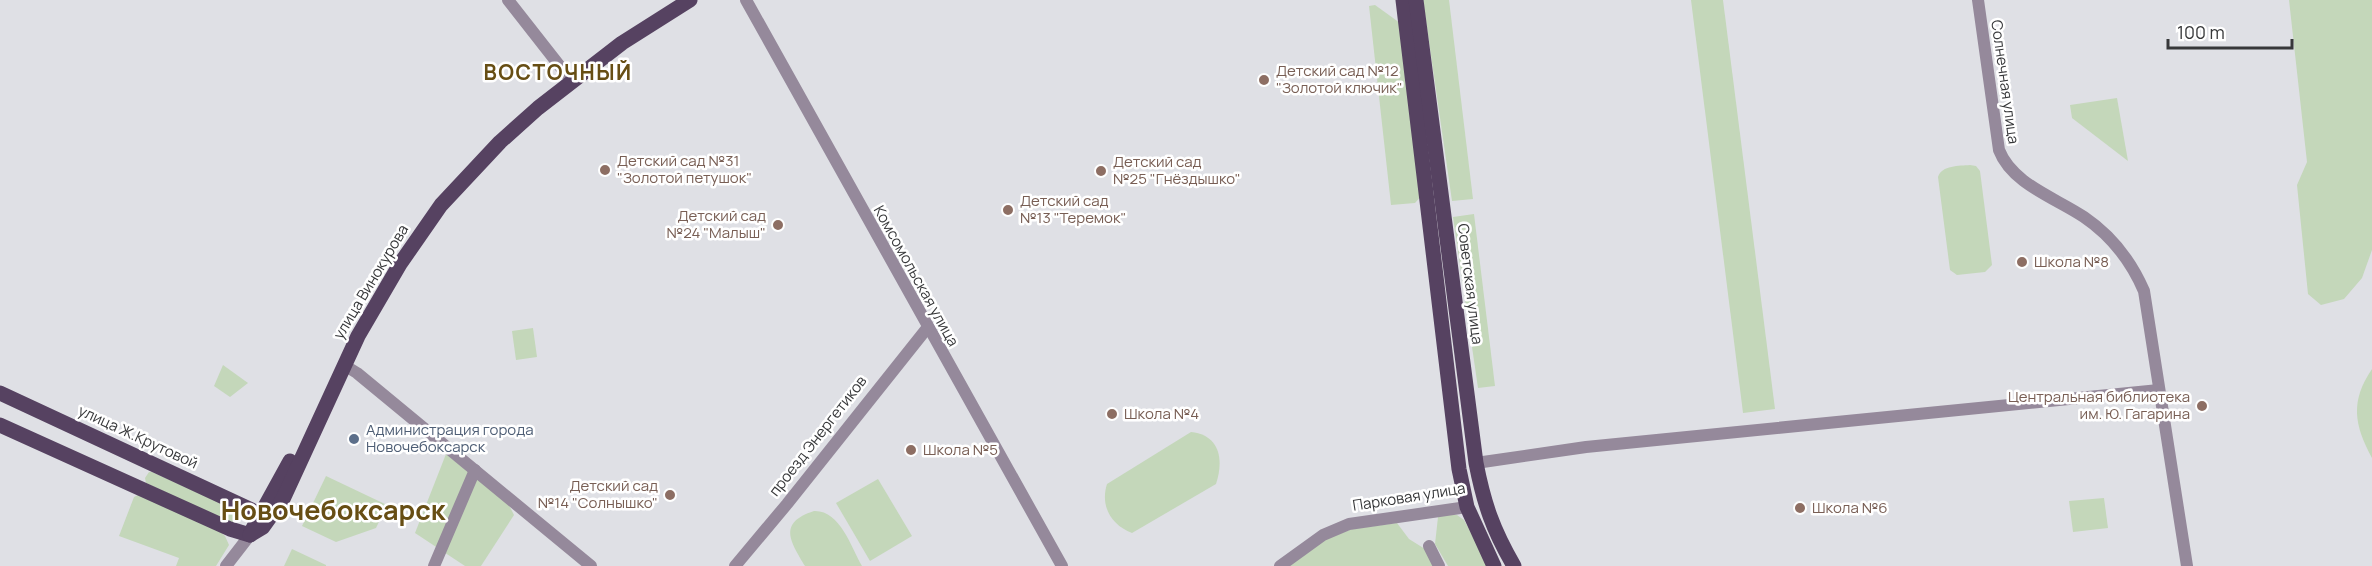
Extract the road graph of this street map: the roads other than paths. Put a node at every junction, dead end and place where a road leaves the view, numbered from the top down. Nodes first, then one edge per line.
1 (508, 0) edge
2 (674, 0) edge
3 (690, 0) edge
4 (746, 0) edge
5 (1403, 0) edge
6 (1416, 0) edge
7 (1978, 0) edge
8 (568, 78) junction
9 (928, 327) junction
10 (340, 363) junction
11 (2159, 390) junction
12 (0, 393) edge
13 (0, 425) edge
14 (1476, 463) junction
15 (475, 470) junction
16 (1484, 503) junction
17 (1467, 507) junction
18 (260, 513) junction
19 (250, 535) junction
20 (1429, 546) dead end
21 (226, 566) edge
22 (434, 566) edge
23 (591, 566) edge
24 (735, 566) edge
25 (1062, 566) edge
26 (1280, 566) edge
27 (1439, 566) edge
28 (1494, 566) edge
29 (1514, 566) edge
30 (2187, 566) edge

1 - 8 street
2 - 8 main road, улица Винокурова
3 - 8 main road, улица Винокурова
4 - 9 street, Комсомольская улица
5 - 17 main road
6 - 14 main road, Советская улица
7 - 11 street, Солнечная улица
8 - 10 main road, улица Винокурова
9 - 24 street, проезд Энергетиков
9 - 25 street, Комсомольская улица
10 - 15 street
10 - 18 main road, улица Винокурова
10 - 19 main road, улица Винокурова
11 - 14 street
11 - 30 street, Солнечная улица
12 - 18 main road, улица Ж.Крутовой
13 - 19 main road
14 - 16 main road, Советская улица
15 - 22 street
15 - 23 street
16 - 17 main road, Парковая улица
16 - 29 main road, Советская улица
17 - 26 street, Парковая улица
17 - 28 main road
18 - 19 main road, улица Винокурова
19 - 21 street, улица Винокурова
20 - 27 street

